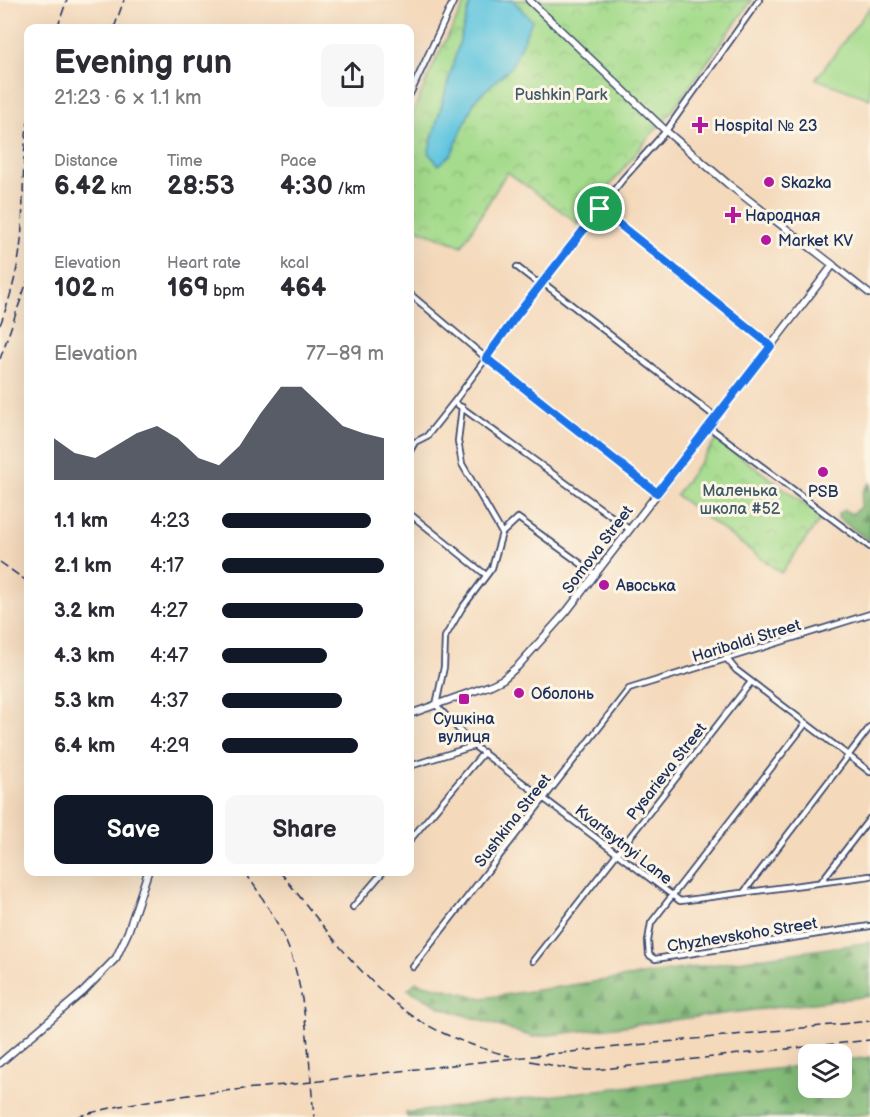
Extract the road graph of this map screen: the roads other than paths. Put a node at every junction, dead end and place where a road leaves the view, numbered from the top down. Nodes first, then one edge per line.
1 (454, 0) edge
2 (530, 0) edge
3 (759, 0) edge
4 (414, 85) edge
5 (666, 131) junction
6 (600, 209) junction
7 (834, 265) junction
8 (517, 267) dead end
9 (542, 282) junction
10 (870, 294) edge
11 (414, 297) edge
12 (771, 346) junction
13 (486, 358) junction
14 (454, 402) junction
15 (462, 407) junction
16 (717, 418) junction
17 (709, 428) junction
18 (414, 444) edge
19 (657, 493) junction
20 (414, 517) edge
21 (629, 529) junction
22 (502, 533) junction
23 (870, 547) edge
24 (595, 574) junction
25 (486, 575) junction
26 (870, 614) edge
27 (726, 658) junction
28 (751, 682) junction
29 (629, 688) joint
30 (436, 705) junction
31 (414, 713) edge
32 (806, 723) junction
33 (870, 727) edge
34 (474, 746) junction
35 (484, 752) junction
36 (849, 756) junction
37 (414, 765) edge
38 (870, 772) edge
39 (544, 797) junction
40 (870, 818) edge
41 (414, 835) edge
42 (618, 853) junction
43 (147, 876) edge
44 (380, 876) edge
45 (870, 876) edge
46 (821, 882) junction
47 (744, 893) junction
48 (672, 895) junction
49 (353, 907) dead end
50 (870, 926) edge
51 (533, 960) dead end
52 (413, 967) dead end
53 (0, 1064) edge

1 - 4 street
2 - 5 main road
3 - 5 street
5 - 6 street
5 - 7 main road
6 - 9 street
6 - 12 street
7 - 10 street
7 - 12 main road, Somova Street
8 - 9 street
9 - 13 street
9 - 16 street
11 - 13 street
12 - 16 main road, Somova Street
13 - 14 street
13 - 19 street
14 - 15 street
14 - 18 street
15 - 21 street
15 - 22 street
16 - 17 main road, Somova Street
17 - 19 main road, Somova Street
17 - 23 street
19 - 21 main road, Somova Street
20 - 25 street
21 - 24 main road, Somova Street
22 - 24 street
22 - 25 street
24 - 30 main road, Somova Street
25 - 30 street
26 - 27 street, Haribaldi Street
27 - 28 street
27 - 29 street, Haribaldi Street
28 - 32 street
28 - 42 street, Pysarieva Street
29 - 39 street, Sushkina Street
30 - 31 main road, Somova Street
30 - 34 street, Kvartsytnyi Lane
32 - 36 street
32 - 48 street
33 - 36 street
34 - 35 street, Kvartsytnyi Lane
34 - 37 street
35 - 39 street, Kvartsytnyi Lane
35 - 41 street
36 - 38 street
36 - 47 street
39 - 42 street, Kvartsytnyi Lane
39 - 52 street, Sushkina Street
40 - 46 street
42 - 48 street, Kvartsytnyi Lane
42 - 51 street, Pysarieva Street
43 - 53 main road
44 - 49 street
45 - 46 street, Kvartsytnyi Lane
46 - 47 street, Kvartsytnyi Lane
47 - 48 street, Kvartsytnyi Lane
48 - 50 street, Chyzhevskoho Street

